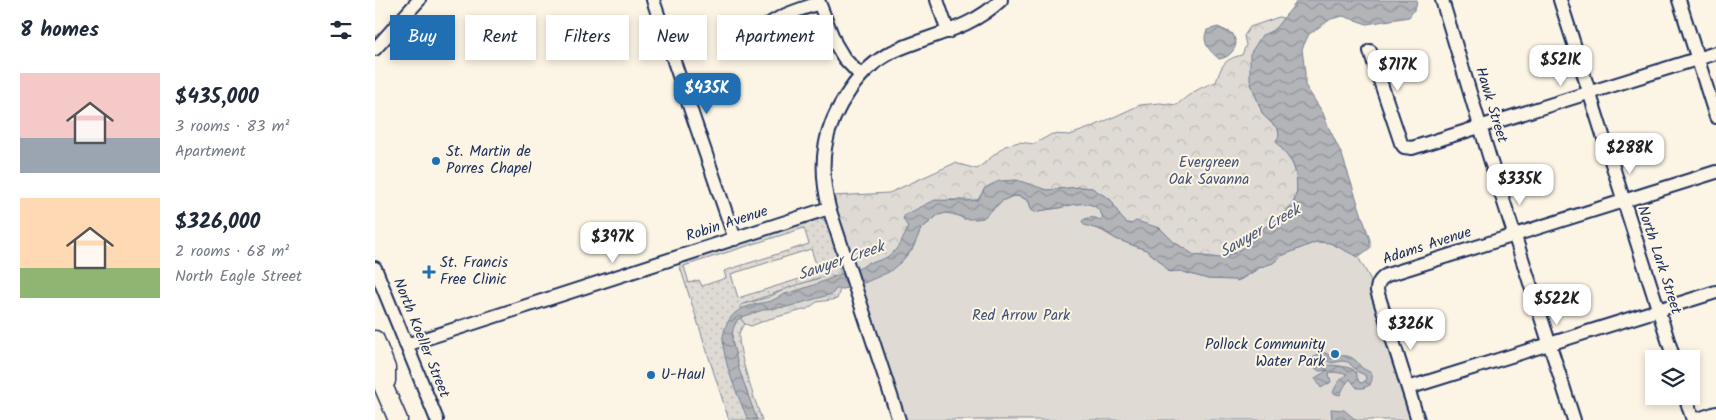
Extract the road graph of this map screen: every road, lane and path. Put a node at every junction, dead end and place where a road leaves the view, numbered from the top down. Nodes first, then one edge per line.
1 (419, 0) edge
2 (653, 0) edge
3 (937, 0) edge
4 (1001, 0) edge
5 (1442, 0) edge
6 (1560, 0) edge
7 (1679, 0) edge
8 (819, 2) edge
9 (785, 15) edge
10 (948, 32) junction
11 (375, 49) edge
12 (1370, 51) dead end
13 (1716, 54) edge
14 (1698, 59) junction
15 (861, 76) junction
16 (1590, 92) junction
17 (1716, 117) edge
18 (1481, 127) junction
19 (1716, 172) edge
20 (1623, 201) junction
21 (829, 208) junction
22 (1515, 235) junction
23 (735, 239) junction
24 (375, 268) edge
25 (1716, 292) edge
26 (1658, 310) junction
27 (375, 340) edge
28 (1549, 343) junction
29 (406, 345) junction
30 (1671, 350) edge
31 (375, 367) edge
32 (1408, 388) junction
33 (386, 391) junction
34 (1688, 405) edge
35 (1716, 414) edge
36 (398, 420) edge
37 (437, 420) edge
38 (899, 420) edge
39 (1418, 420) edge
40 (1574, 420) edge
41 (1694, 420) edge

1 - 11 street
2 - 23 street
3 - 10 street
4 - 10 street
5 - 18 street, Hawk Street
6 - 16 street, North Lark Street
7 - 14 street
8 - 9 street
8 - 15 street
10 - 15 street
12 - 18 street
13 - 14 street
14 - 16 street
14 - 17 street
15 - 21 street
16 - 18 street
16 - 20 street, North Lark Street
18 - 22 street, Hawk Street
19 - 20 street, Adams Avenue
20 - 22 street, Adams Avenue
20 - 26 street, North Lark Street
21 - 23 street, Robin Avenue
21 - 38 street
22 - 28 street, Hawk Street
22 - 32 street, Adams Avenue
23 - 29 street, Robin Avenue
24 - 29 street, North Koeller Street
25 - 26 street
26 - 28 street
26 - 30 street, North Lark Street
27 - 33 highway
28 - 32 street
28 - 40 street, Hawk Street
29 - 37 street, North Koeller Street
31 - 33 highway
32 - 39 street
33 - 36 highway
34 - 41 street
35 - 41 street

